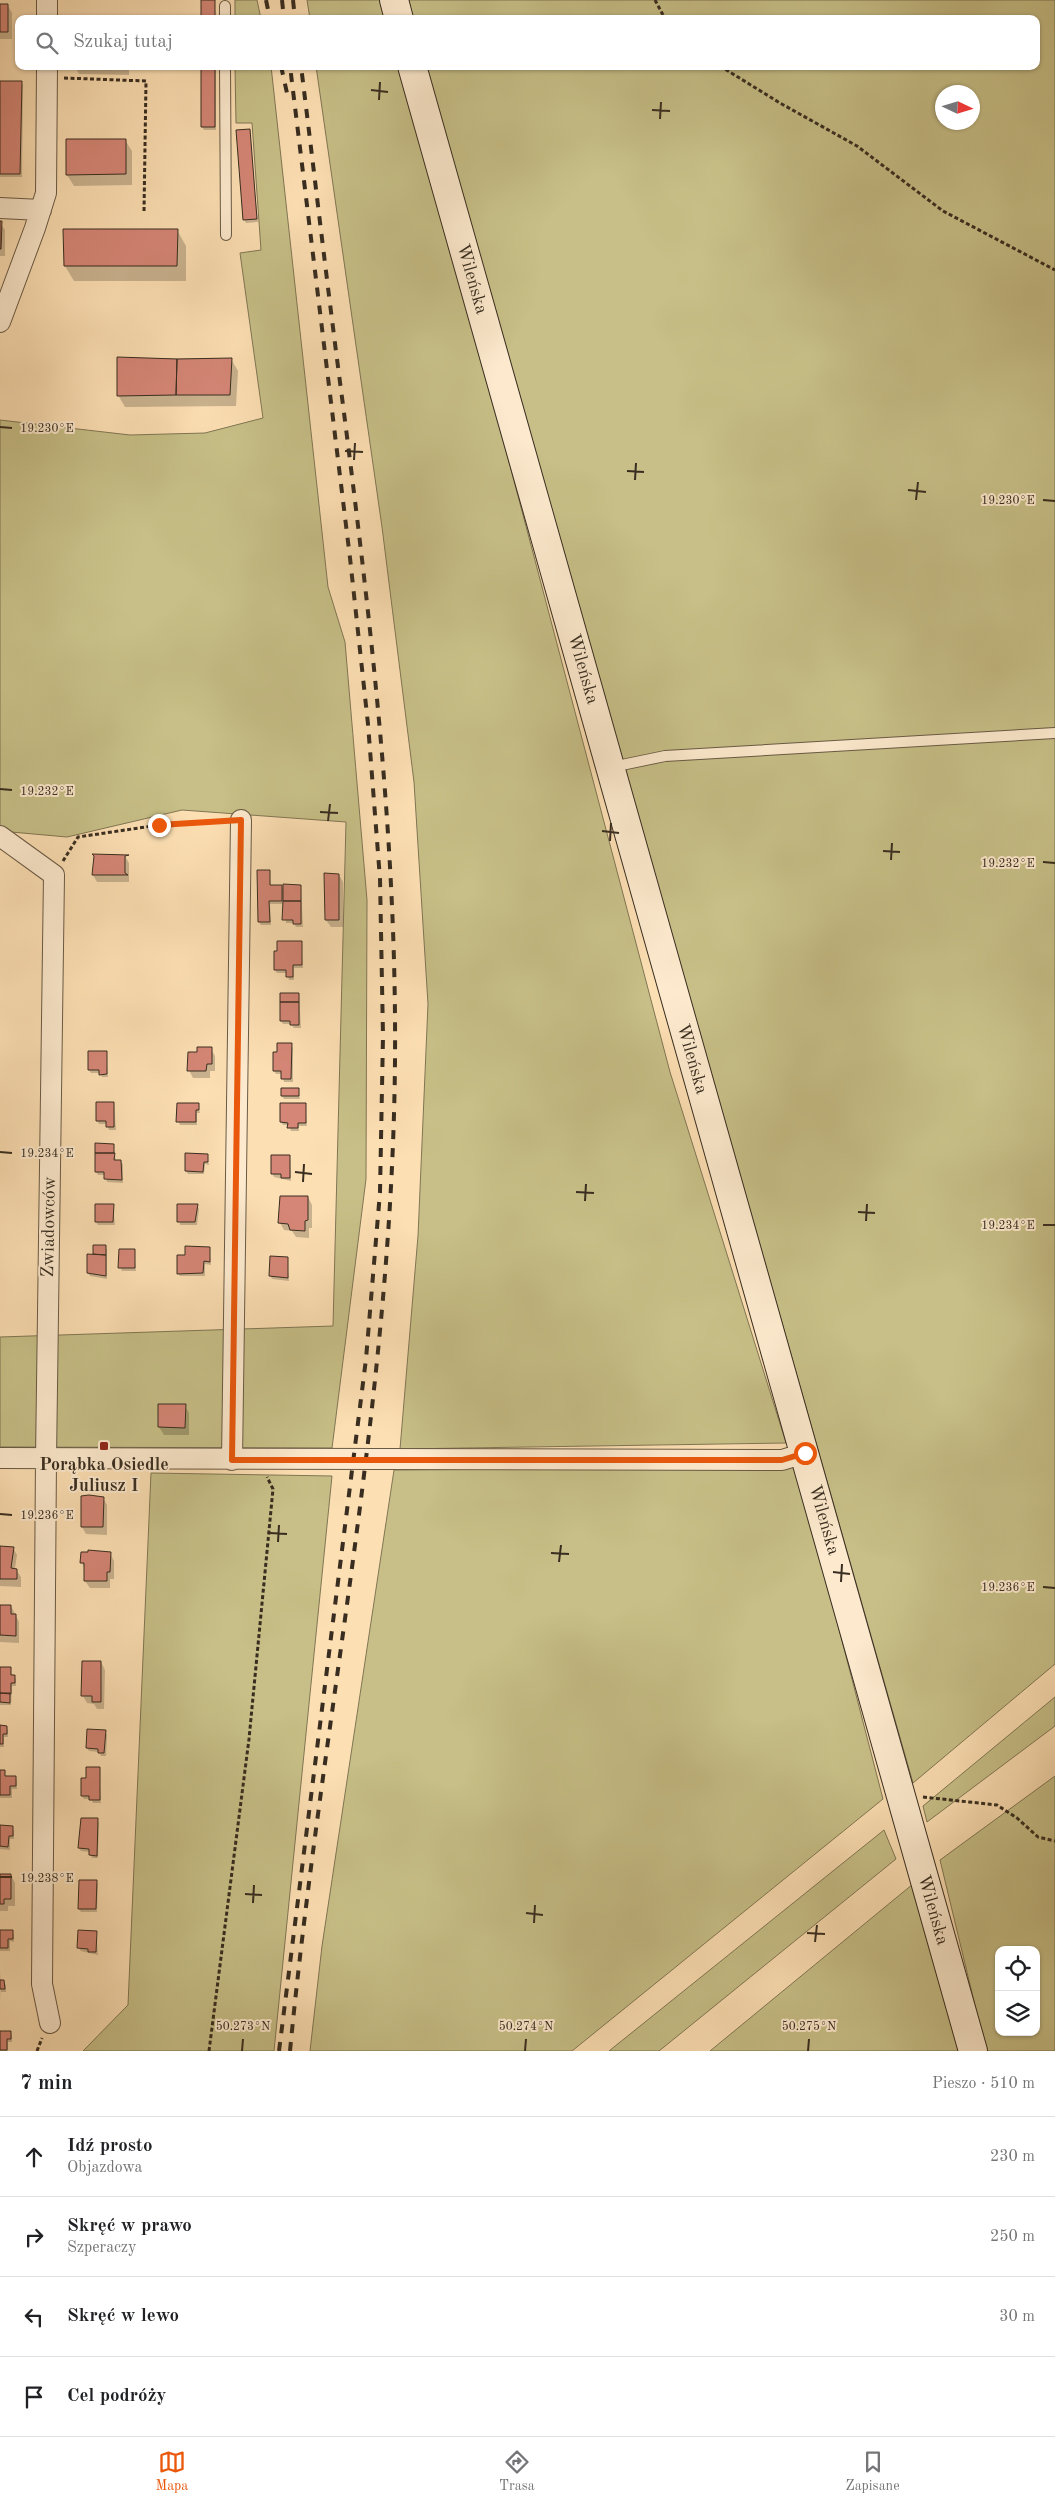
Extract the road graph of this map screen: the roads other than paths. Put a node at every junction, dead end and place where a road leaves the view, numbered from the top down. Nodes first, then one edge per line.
1 (47, 0) edge
2 (394, 0) edge
3 (224, 6) dead end
4 (47, 15) edge
5 (225, 15) edge
6 (398, 15) edge
7 (225, 70) edge
8 (413, 70) edge
9 (46, 72) edge
10 (0, 208) edge
11 (41, 210) junction
12 (226, 235) dead end
13 (0, 322) edge
14 (1055, 734) edge
15 (611, 768) junction
16 (241, 820) road end
17 (0, 836) edge
18 (805, 1453) junction
19 (0, 1458) edge
20 (46, 1459) junction
21 (232, 1460) junction
22 (50, 2023) dead end
23 (973, 2051) edge

1 - 4 street
2 - 6 street
3 - 5 lane
7 - 12 lane
8 - 15 street, Wileńska
9 - 11 street
10 - 11 street
11 - 13 street
14 - 15 lane
15 - 18 street, Wileńska
16 - 21 street
17 - 20 street, Zwiadowców
18 - 21 street
18 - 23 street, Wileńska
19 - 20 street
20 - 21 street
20 - 22 street, Zwiadowców

